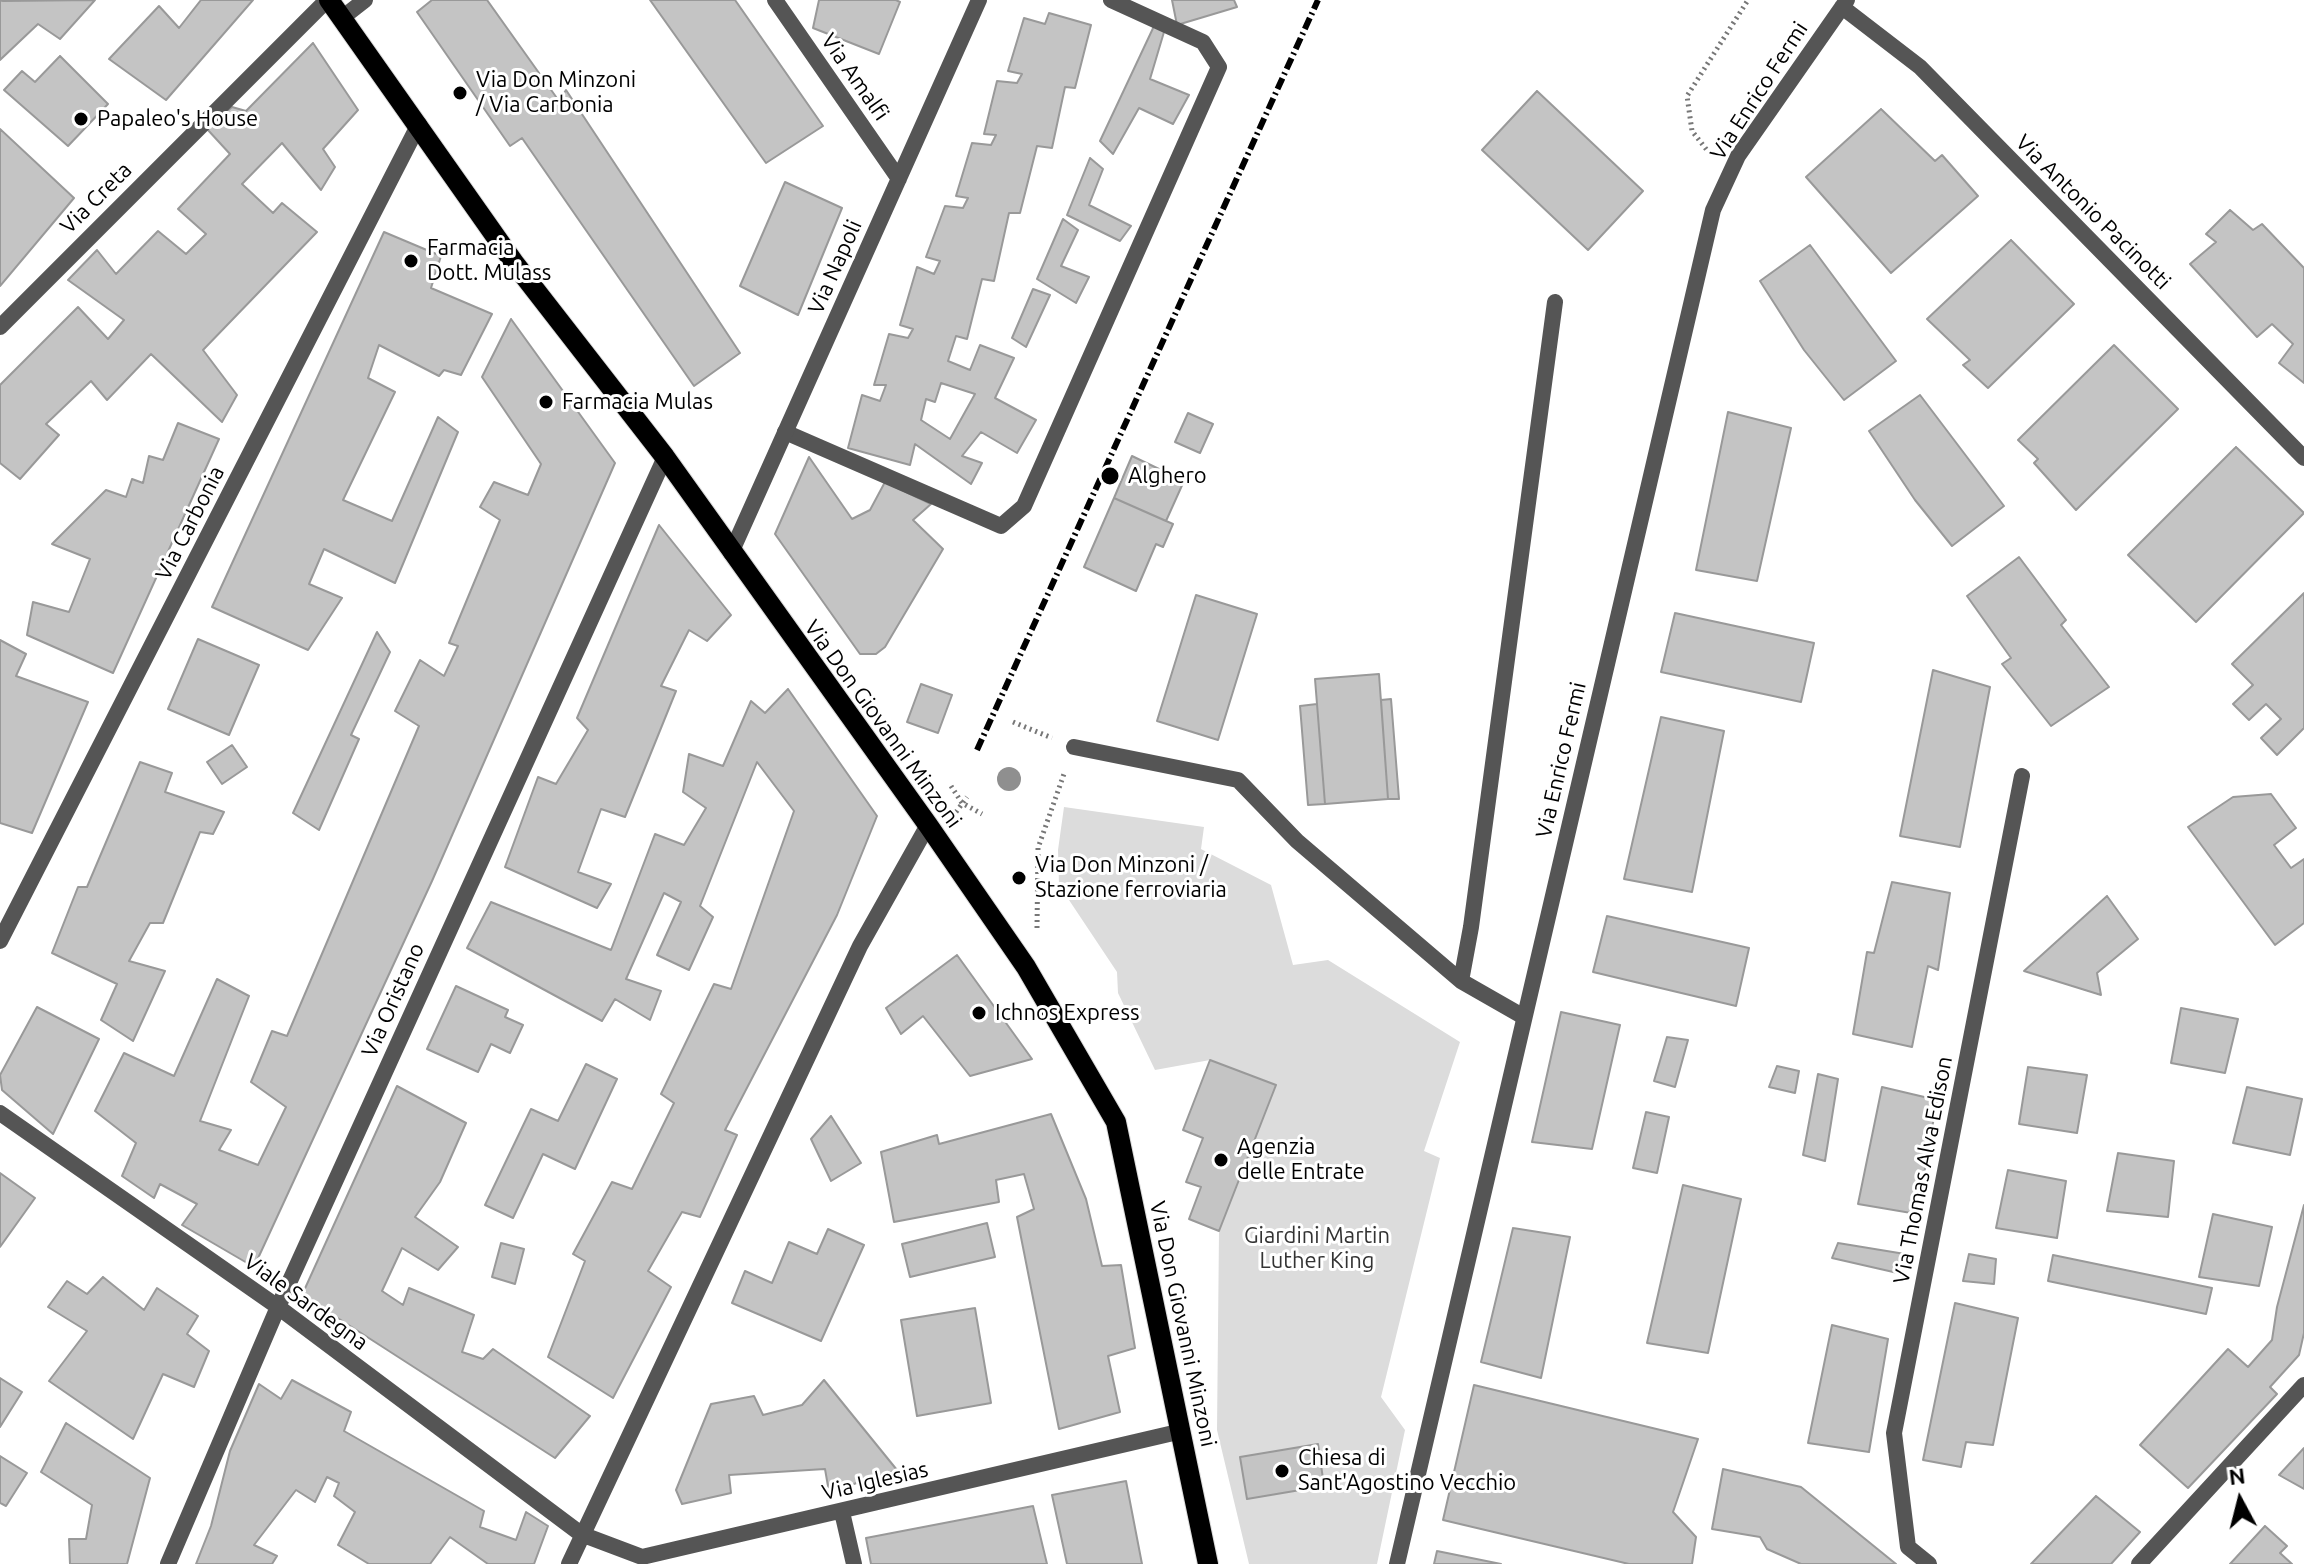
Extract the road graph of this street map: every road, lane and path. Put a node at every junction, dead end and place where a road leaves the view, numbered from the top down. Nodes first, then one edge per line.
1 (328, 0) edge
2 (365, 0) edge
3 (775, 0) edge
4 (979, 0) edge
5 (1111, 0) edge
6 (1748, 0) edge
7 (1844, 4) edge
8 (342, 18) junction
9 (419, 124) junction
10 (1728, 177) junction
11 (899, 179) junction
12 (1555, 302) dead end
13 (0, 327) edge
14 (785, 432) junction
15 (665, 457) junction
16 (2304, 458) edge
17 (731, 553) junction
18 (1013, 722) dead end
19 (1074, 747) junction
20 (2022, 776) dead end
21 (951, 786) dead end
22 (964, 800) junction
23 (956, 812) dead end
24 (982, 814) dead end
25 (928, 825) junction
26 (1038, 933) dead end
27 (0, 941) edge
28 (1461, 981) junction
29 (1524, 1017) junction
30 (0, 1113) edge
31 (278, 1307) junction
32 (2304, 1385) edge
33 (1182, 1431) junction
34 (842, 1512) junction
35 (581, 1534) junction
36 (168, 1564) edge
37 (569, 1564) edge
38 (854, 1564) edge
39 (1208, 1564) edge
40 (1397, 1564) edge
41 (1929, 1564) edge
42 (2139, 1564) edge

1 - 8 main road, Via Don Giovanni Minzoni
1 - 13 street, Via Creta
2 - 8 street
3 - 11 street, Via Amalfi
4 - 11 street, Via Napoli
5 - 14 street
6 - 10 path
7 - 10 street, Via Enrico Fermi
7 - 16 street, Via Antonio Pacinotti
8 - 9 main road, Via Don Giovanni Minzoni
9 - 15 main road, Via Don Giovanni Minzoni
9 - 27 street, Via Carbonia
10 - 29 street, Via Enrico Fermi
11 - 14 street, Via Napoli
12 - 28 street
14 - 17 street, Via Napoli
15 - 17 main road, Via Don Giovanni Minzoni
15 - 31 street, Via Oristano
17 - 25 main road, Via Don Giovanni Minzoni
18 - 19 path
19 - 26 path
19 - 28 street
20 - 41 street, Via Thomas Alva Edison
21 - 22 path
22 - 23 path
22 - 24 path
25 - 33 main road, Via Don Giovanni Minzoni
25 - 35 street
28 - 29 street
29 - 40 street, Via Enrico Fermi
30 - 31 street, Viale Sardegna
31 - 35 street, Viale Sardegna
31 - 36 street, Via Oristano
32 - 42 street
33 - 34 street, Via Iglesias
33 - 39 main road, Via Don Giovanni Minzoni
34 - 35 street, Via Iglesias
34 - 38 street
35 - 37 street

